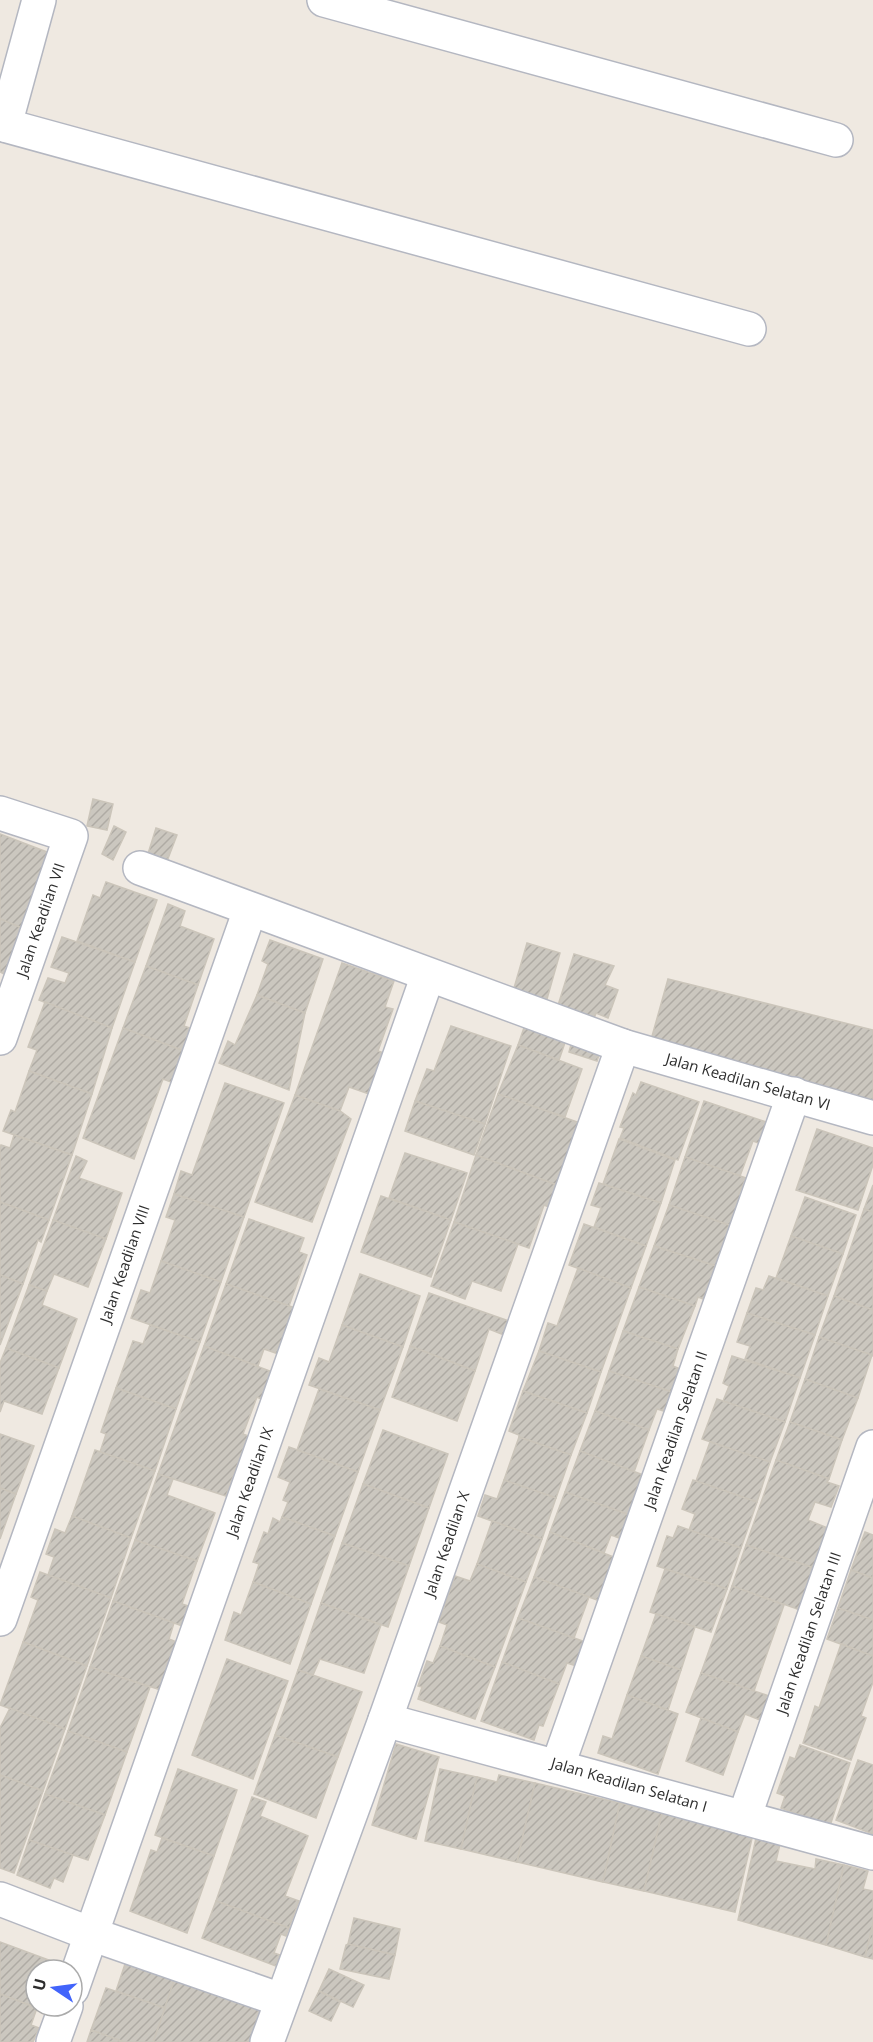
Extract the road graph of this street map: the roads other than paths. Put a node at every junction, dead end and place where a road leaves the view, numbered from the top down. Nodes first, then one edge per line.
1 (39, 0) edge
2 (324, 0) edge
3 (3, 124) edge
4 (836, 140) dead end
5 (749, 329) dead end
6 (0, 813) edge
7 (140, 868) dead end
8 (250, 910) junction
9 (428, 975) junction
10 (0, 1038) edge
11 (623, 1046) junction
12 (794, 1094) junction
13 (873, 1118) edge
14 (873, 1448) edge
15 (0, 1619) edge
16 (385, 1720) junction
17 (558, 1766) junction
18 (744, 1818) junction
19 (873, 1853) edge
20 (0, 1899) edge
21 (92, 1934) junction
22 (83, 1958) edge
23 (281, 2000) junction
24 (62, 2018) edge
25 (53, 2042) edge
26 (267, 2042) edge

1 - 3 street
2 - 4 street
3 - 5 street
6 - 10 street, Jalan Keadilan VII
7 - 8 street, Jalan Keadilan Selatan VI
8 - 9 street, Jalan Keadilan Selatan VI
8 - 15 street, Jalan Keadilan VIII
9 - 11 street, Jalan Keadilan Selatan VI
9 - 21 street, Jalan Keadilan IX
11 - 12 street, Jalan Keadilan Selatan VI
11 - 16 street, Jalan Keadilan X
12 - 13 street, Jalan Keadilan Selatan VI
12 - 17 street, Jalan Keadilan Selatan II
14 - 18 street, Jalan Keadilan Selatan III
16 - 17 street, Jalan Keadilan Selatan I
16 - 23 street, Jalan Keadilan X
17 - 18 street, Jalan Keadilan Selatan I
18 - 19 street, Jalan Keadilan Selatan I
20 - 21 street
21 - 22 street, Jalan Keadilan IX
21 - 23 street
23 - 26 street, Jalan Keadilan X
24 - 25 street

